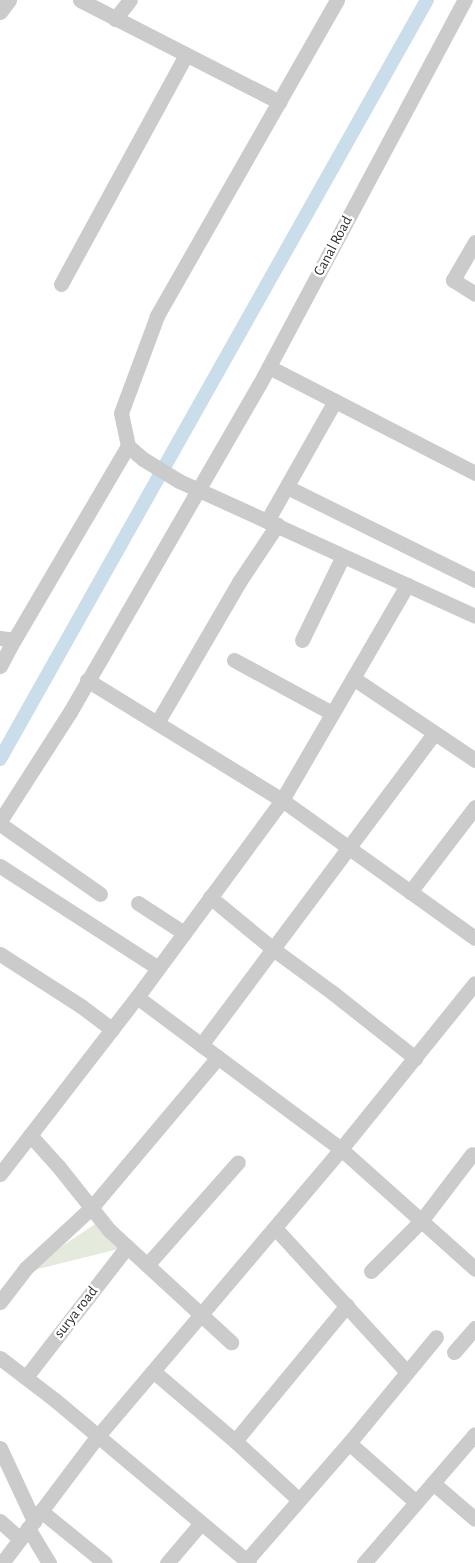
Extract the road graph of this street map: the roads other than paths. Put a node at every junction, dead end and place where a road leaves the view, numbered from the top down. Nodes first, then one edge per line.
1 (9, 0) edge
2 (80, 0) edge
3 (130, 0) edge
4 (337, 0) edge
5 (465, 0) edge
6 (0, 12) edge
7 (115, 18) junction
8 (186, 55) junction
9 (278, 102) junction
10 (475, 242) edge
11 (61, 284) dead end
12 (475, 294) edge
13 (269, 367) junction
14 (335, 401) junction
15 (128, 446) junction
16 (475, 473) edge
17 (287, 487) junction
18 (198, 491) junction
19 (272, 523) junction
20 (343, 556) junction
21 (475, 580) edge
22 (407, 585) junction
23 (475, 616) edge
24 (7, 639) edge
25 (302, 640) dead end
26 (234, 660) dead end
27 (0, 666) edge
28 (353, 678) junction
29 (87, 680) junction
30 (332, 713) junction
31 (157, 723) junction
32 (434, 733) junction
33 (475, 760) edge
34 (282, 800) junction
35 (475, 807) edge
36 (0, 823) edge
37 (350, 849) junction
38 (0, 866) edge
39 (410, 892) junction
40 (100, 894) dead end
41 (210, 897) junction
42 (138, 903) dead end
43 (184, 933) junction
44 (475, 938) edge
45 (273, 949) junction
46 (0, 954) edge
47 (158, 968) junction
48 (475, 983) edge
49 (137, 997) junction
50 (112, 1029) junction
51 (201, 1045) junction
52 (218, 1057) junction
53 (415, 1058) junction
54 (30, 1135) junction
55 (341, 1149) junction
56 (472, 1154) dead end
57 (238, 1162) dead end
58 (0, 1174) edge
59 (91, 1208) junction
60 (421, 1221) junction
61 (274, 1228) junction
62 (128, 1247) junction
63 (147, 1265) junction
64 (475, 1269) edge
65 (370, 1271) dead end
66 (0, 1302) edge
67 (347, 1305) junction
68 (201, 1315) junction
69 (475, 1328) edge
70 (436, 1337) dead end
71 (231, 1342) dead end
72 (454, 1352) dead end
73 (0, 1358) edge
74 (153, 1371) junction
75 (408, 1372) junction
76 (26, 1377) junction
77 (475, 1434) edge
78 (97, 1437) junction
79 (235, 1441) junction
80 (349, 1443) junction
81 (0, 1448) edge
82 (433, 1483) junction
83 (299, 1500) junction
84 (416, 1502) junction
85 (475, 1519) edge
86 (0, 1521) edge
87 (201, 1523) junction
88 (31, 1525) junction
89 (248, 1562) edge
90 (2, 1563) edge
91 (49, 1563) edge
92 (105, 1563) edge
93 (167, 1563) edge
94 (364, 1563) edge

1 - 6 street
2 - 7 street
3 - 7 street
4 - 9 street
5 - 13 street, Canal Road
7 - 8 street
8 - 9 street
8 - 11 street
9 - 15 street
10 - 12 street
13 - 14 street
13 - 18 street, Canal Road
14 - 16 street
14 - 17 street
15 - 18 street
15 - 24 street
17 - 19 street
17 - 21 street
18 - 19 street
18 - 29 street, Canal Road
19 - 20 street
19 - 31 street
20 - 22 street
20 - 25 street
22 - 23 street
22 - 28 street
24 - 27 street
26 - 30 street
28 - 30 street
28 - 32 street
29 - 31 street
29 - 36 street, Canal Road
30 - 34 street
31 - 34 street
32 - 33 street
32 - 37 street
34 - 37 street
34 - 41 street
35 - 39 street
36 - 40 street
37 - 39 street
37 - 45 street
38 - 47 street
39 - 44 street
41 - 43 street
41 - 45 street
42 - 43 street
43 - 47 street
45 - 51 street
45 - 53 street
46 - 50 street
47 - 49 street
48 - 53 street
49 - 50 street
49 - 51 street
50 - 54 street
51 - 52 street
52 - 55 street
52 - 59 street
53 - 55 street
54 - 58 street
54 - 59 street
55 - 60 street
55 - 61 street
56 - 60 street
57 - 63 street
59 - 62 street
59 - 66 street
60 - 64 street
60 - 65 street
61 - 67 street
61 - 68 street
62 - 63 street
62 - 76 street, surya road
63 - 68 street
67 - 75 street
67 - 79 street
68 - 71 street
68 - 74 street
69 - 72 street
70 - 75 street
73 - 76 street
74 - 78 street
74 - 79 street
75 - 80 street
76 - 78 street
77 - 82 street
78 - 87 street
78 - 88 street
79 - 83 street
80 - 83 street
80 - 84 street
81 - 88 street
82 - 84 street
82 - 85 street
83 - 89 street
84 - 94 street
86 - 88 street
87 - 89 street
87 - 93 street
88 - 90 street
88 - 91 street
88 - 92 street

